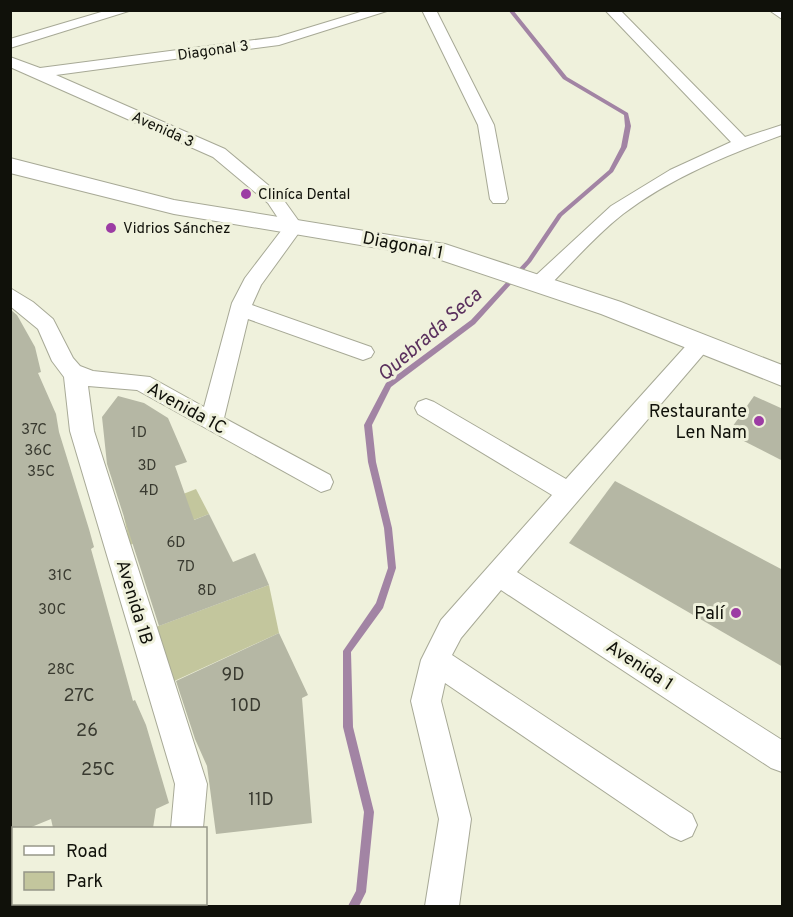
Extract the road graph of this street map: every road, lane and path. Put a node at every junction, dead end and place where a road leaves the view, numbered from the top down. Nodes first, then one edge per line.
1 (125, 10) edge
2 (383, 10) edge
3 (429, 10) edge
4 (612, 10) edge
5 (776, 10) edge
6 (365, 13) edge
7 (783, 15) edge
8 (10, 44) edge
9 (10, 61) edge
10 (40, 73) junction
11 (10, 77) edge
12 (783, 130) edge
13 (741, 143) junction
14 (10, 165) edge
15 (499, 199) dead end
16 (294, 227) junction
17 (534, 281) junction
18 (10, 295) edge
19 (240, 308) junction
20 (700, 344) junction
21 (363, 352) dead end
22 (75, 375) junction
23 (783, 376) edge
24 (426, 408) dead end
25 (212, 422) junction
26 (321, 482) dead end
27 (569, 493) junction
28 (498, 574) junction
29 (435, 660) junction
30 (783, 757) edge
31 (681, 825) dead end
32 (187, 827) edge
33 (442, 906) edge

1 - 8 street
2 - 6 street, Diagonal 3
3 - 15 street
4 - 13 street
5 - 7 street
6 - 10 street, Diagonal 3
9 - 10 street, Avenida 3
10 - 11 street, Diagonal 3
10 - 16 street, Avenida 3
12 - 13 street
13 - 17 street
14 - 16 main road, Diagonal 1
16 - 17 main road, Diagonal 1
16 - 19 street
17 - 20 main road, Diagonal 1
18 - 22 street
19 - 21 street
19 - 25 street
20 - 23 main road, Diagonal 1
20 - 27 street
22 - 25 street, Avenida 1C
22 - 32 street, Avenida 1B
24 - 27 street
25 - 26 street, Avenida 1C
27 - 28 street
28 - 29 street
28 - 30 street, Avenida 1
29 - 31 street
29 - 33 street

